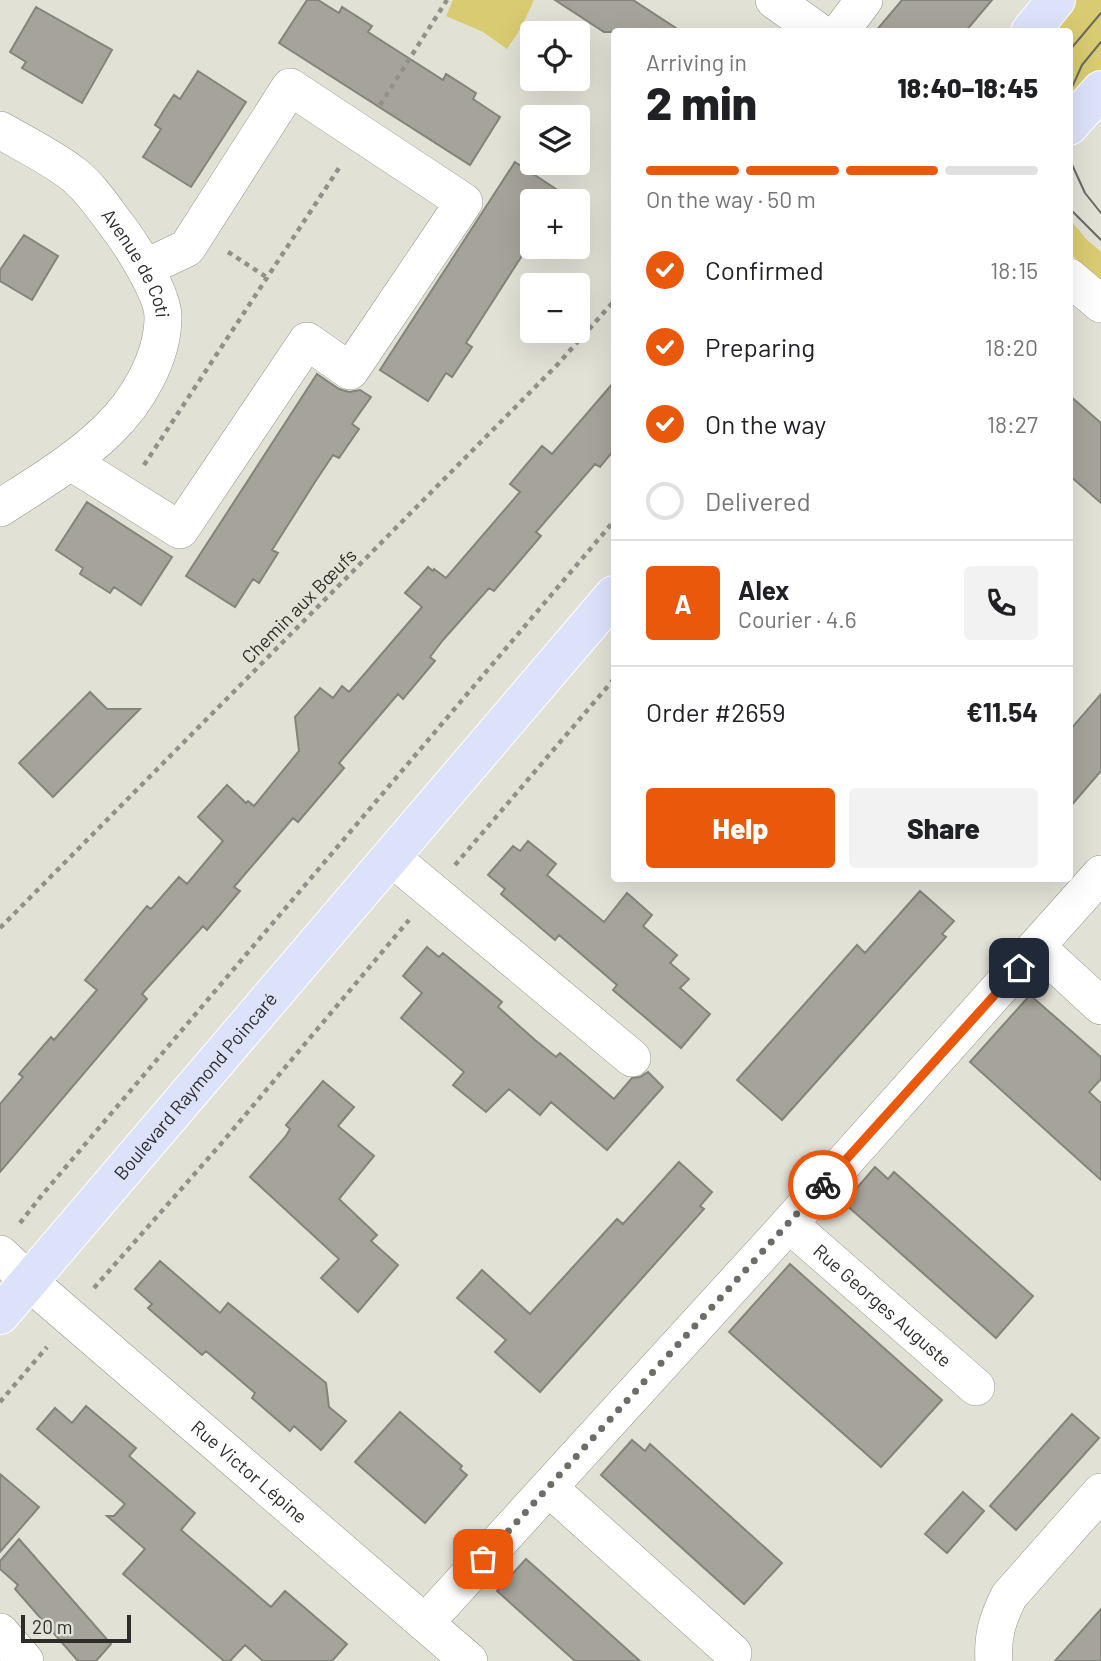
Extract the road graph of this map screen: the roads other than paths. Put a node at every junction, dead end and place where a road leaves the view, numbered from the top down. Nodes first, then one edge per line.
1 (774, 0) edge
2 (864, 0) edge
3 (1056, 0) edge
4 (813, 28) edge
5 (843, 28) edge
6 (1033, 28) edge
7 (1101, 90) edge
8 (1073, 122) edge
9 (0, 130) edge
10 (145, 268) junction
11 (1073, 280) edge
12 (1101, 303) edge
13 (71, 461) junction
14 (0, 508) edge
15 (611, 599) edge
16 (391, 857) junction
17 (1101, 874) edge
18 (1037, 947) junction
19 (1101, 1006) edge
20 (632, 1058) dead end
21 (789, 1224) junction
22 (7, 1243) edge
23 (29, 1281) junction
24 (0, 1315) edge
25 (976, 1387) dead end
26 (549, 1488) junction
27 (1101, 1492) edge
28 (425, 1623) junction
29 (0, 1632) edge
30 (733, 1653) dead end
31 (25, 1661) edge
32 (469, 1661) edge
33 (994, 1661) edge

1 - 4 street
2 - 5 street
3 - 6 main road
7 - 8 main road
9 - 10 street, Avenue de Coti
10 - 13 street, Avenue de Coti
10 - 13 street
11 - 12 street
13 - 14 street, Avenue de Coti
15 - 16 main road, Boulevard Raymond Poincaré
16 - 20 street
16 - 23 main road, Boulevard Raymond Poincaré
17 - 18 street
18 - 19 street
18 - 21 street
21 - 25 street, Rue Georges Auguste
21 - 26 street
22 - 23 street, Rue Victor Lépine
23 - 24 main road, Boulevard Raymond Poincaré
23 - 28 street, Rue Victor Lépine
26 - 28 street
26 - 30 street
27 - 33 street
28 - 32 street, Rue Victor Lépine
29 - 31 street

